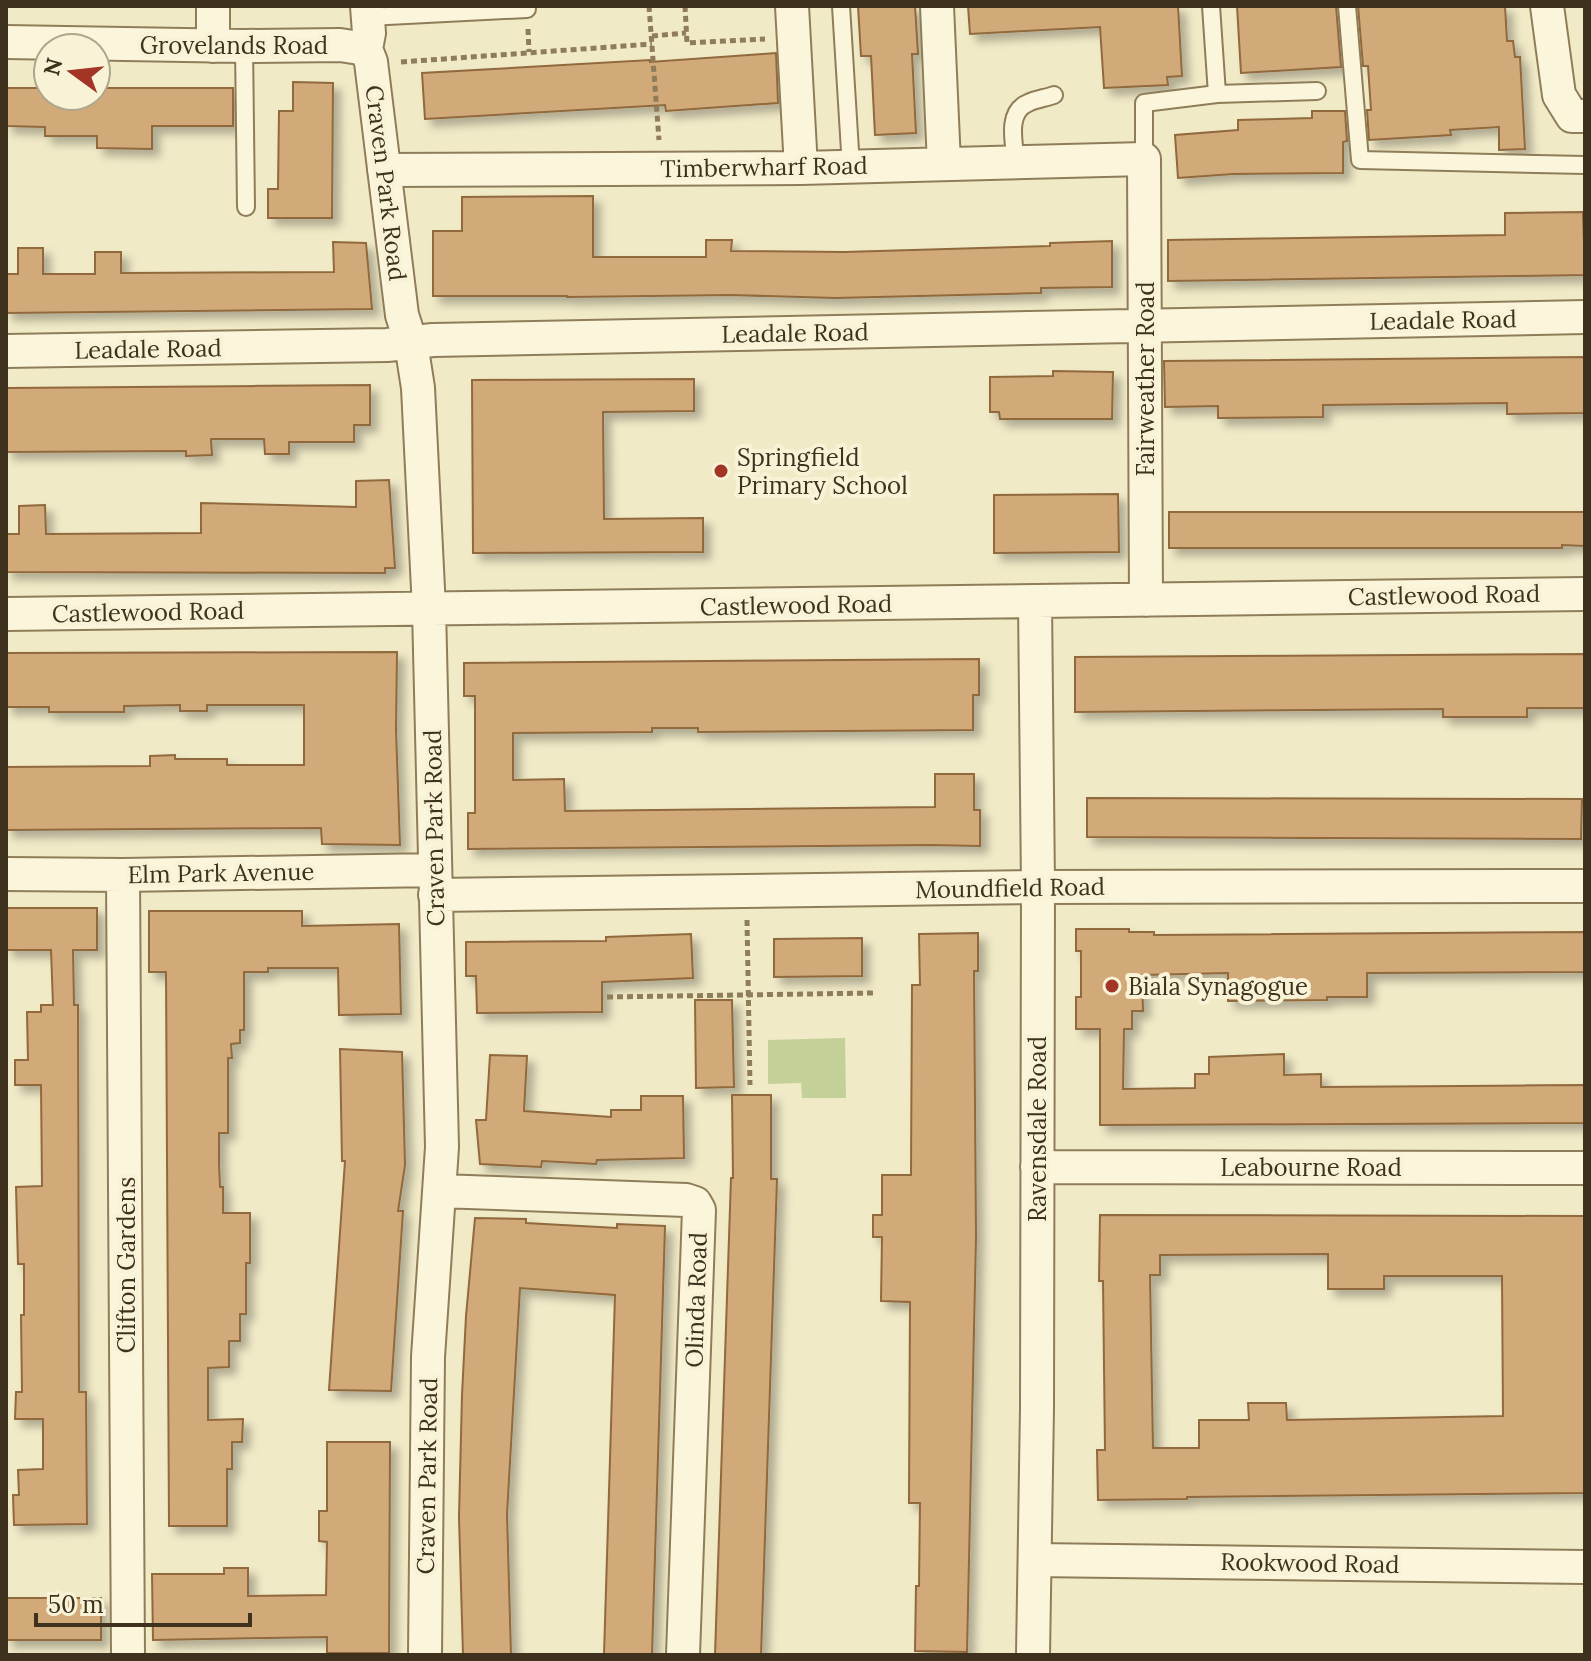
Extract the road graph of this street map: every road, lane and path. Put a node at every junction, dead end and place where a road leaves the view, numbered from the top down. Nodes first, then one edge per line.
1 (213, 6) edge
2 (649, 6) edge
3 (685, 6) edge
4 (792, 6) edge
5 (841, 6) edge
6 (937, 6) edge
7 (1211, 6) edge
8 (1347, 6) edge
9 (1547, 6) edge
10 (527, 9) dead end
11 (368, 11) edge
12 (686, 33) junction
13 (652, 36) junction
14 (770, 38) dead end
15 (6, 42) edge
16 (652, 44) junction
17 (229, 46) junction
18 (366, 49) junction
19 (400, 62) dead end
20 (1317, 91) dead end
21 (1217, 94) junction
22 (1054, 95) dead end
23 (1585, 116) edge
24 (1144, 159) junction
25 (1016, 162) junction
26 (944, 164) junction
27 (1585, 165) edge
28 (851, 167) junction
29 (801, 168) junction
30 (661, 169) junction
31 (384, 170) junction
32 (246, 207) dead end
33 (1585, 317) edge
34 (1145, 326) junction
35 (411, 343) junction
36 (6, 351) edge
37 (1585, 594) edge
38 (1146, 600) junction
39 (1035, 602) junction
40 (429, 609) junction
41 (6, 614) edge
42 (6, 874) edge
43 (123, 875) junction
44 (435, 883) junction
45 (1585, 886) edge
46 (1038, 887) junction
47 (746, 891) junction
48 (873, 993) dead end
49 (748, 995) junction
50 (607, 997) dead end
51 (750, 1085) dead end
52 (1037, 1167) junction
53 (1585, 1168) edge
54 (440, 1191) junction
55 (1035, 1560) junction
56 (1585, 1567) edge
57 (128, 1655) edge
58 (425, 1655) edge
59 (683, 1655) edge
60 (1033, 1655) edge

1 - 17 street
2 - 13 path
3 - 12 path
4 - 29 street
5 - 28 lane
6 - 26 street
7 - 21 lane
8 - 27 lane
9 - 23 street
10 - 11 lane
11 - 18 street, Craven Park Road
12 - 13 path
12 - 14 path
13 - 16 path
15 - 17 street, Grovelands Road
16 - 19 path
16 - 30 path
17 - 18 street, Grovelands Road
17 - 32 lane
18 - 31 street, Craven Park Road
20 - 21 lane
21 - 24 lane
22 - 25 lane
24 - 25 street, Timberwharf Road
24 - 34 street, Fairweather Road
25 - 26 street, Timberwharf Road
26 - 28 street, Timberwharf Road
28 - 29 street, Timberwharf Road
29 - 30 street, Timberwharf Road
30 - 31 street, Timberwharf Road
31 - 35 street, Craven Park Road
33 - 34 street, Leadale Road
34 - 35 street, Leadale Road
34 - 38 street, Fairweather Road
35 - 36 street, Leadale Road
35 - 40 street, Craven Park Road
37 - 38 street, Castlewood Road
38 - 39 street, Castlewood Road
39 - 40 street, Castlewood Road
39 - 46 street, Ravensdale Road
40 - 41 street, Castlewood Road
40 - 44 street, Craven Park Road
42 - 43 street, Elm Park Avenue
43 - 44 street, Elm Park Avenue
43 - 57 street, Clifton Gardens
44 - 47 street, Moundfield Road
44 - 54 street, Craven Park Road
45 - 46 street, Moundfield Road
46 - 47 street, Moundfield Road
46 - 52 street, Ravensdale Road
47 - 49 path
48 - 49 path
49 - 50 path
49 - 51 path
52 - 53 street, Leabourne Road
52 - 55 street, Ravensdale Road
54 - 58 street, Craven Park Road
54 - 59 street, Olinda Road
55 - 56 street, Rookwood Road
55 - 60 street, Ravensdale Road

